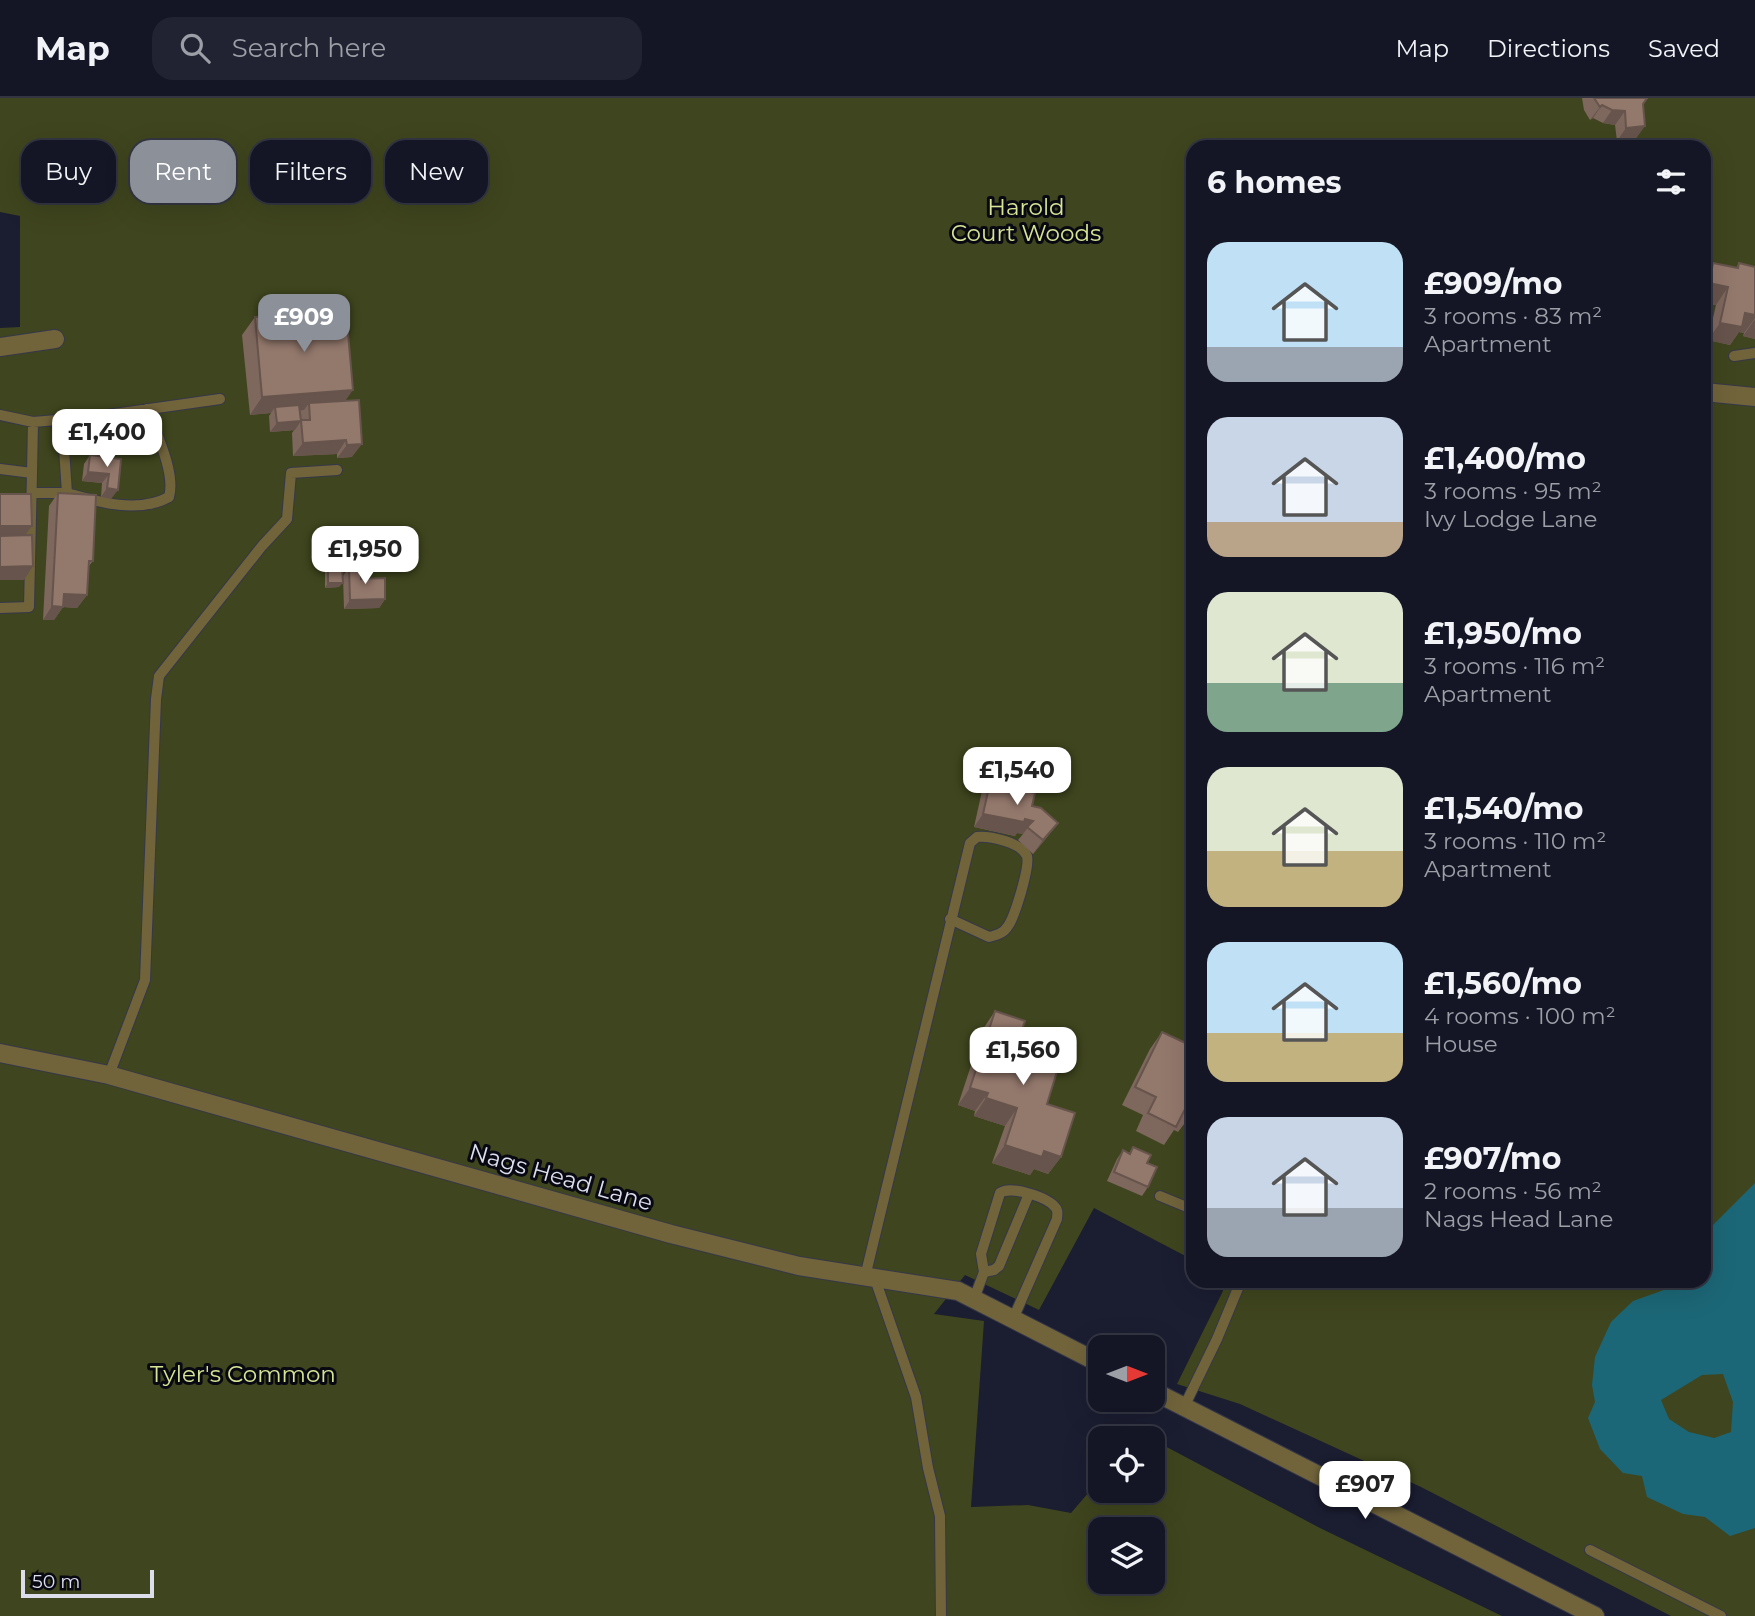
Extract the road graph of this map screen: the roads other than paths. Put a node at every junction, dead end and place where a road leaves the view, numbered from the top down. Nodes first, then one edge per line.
1 (55, 339) dead end
2 (0, 347) edge
3 (1755, 353) edge
4 (1734, 356) dead end
5 (1711, 393) edge
6 (1755, 397) edge
7 (220, 398) dead end
8 (147, 409) junction
9 (0, 415) edge
10 (62, 419) junction
11 (33, 422) junction
12 (0, 469) edge
13 (337, 470) dead end
14 (32, 473) junction
15 (32, 493) junction
16 (67, 493) junction
17 (0, 608) edge
18 (950, 919) junction
19 (0, 1053) edge
20 (109, 1075) junction
21 (1029, 1194) junction
22 (1160, 1196) dead end
23 (1186, 1207) edge
24 (984, 1272) junction
25 (870, 1278) junction
26 (1238, 1288) edge
27 (974, 1299) junction
28 (1013, 1320) junction
29 (1088, 1358) edge
30 (1166, 1398) edge
31 (1184, 1407) junction
32 (1590, 1550) dead end
33 (941, 1616) edge
34 (1595, 1616) edge
35 (1721, 1616) edge

1 - 2 street
3 - 4 lane
5 - 6 street
7 - 8 lane
8 - 10 lane
8 - 16 lane
9 - 11 lane
10 - 11 lane
10 - 16 lane
11 - 14 lane
12 - 14 lane
13 - 20 lane
14 - 15 lane
15 - 16 lane
15 - 17 lane
18 - 18 lane
18 - 25 lane
19 - 20 street, Nags Head Lane
20 - 25 street, Nags Head Lane
21 - 24 lane
21 - 24 lane
21 - 28 lane
22 - 23 lane
24 - 27 lane
25 - 27 street, Nags Head Lane
25 - 33 lane
26 - 31 lane
27 - 28 street, Nags Head Lane
28 - 29 street, Nags Head Lane
30 - 31 street
31 - 34 street
32 - 35 lane

